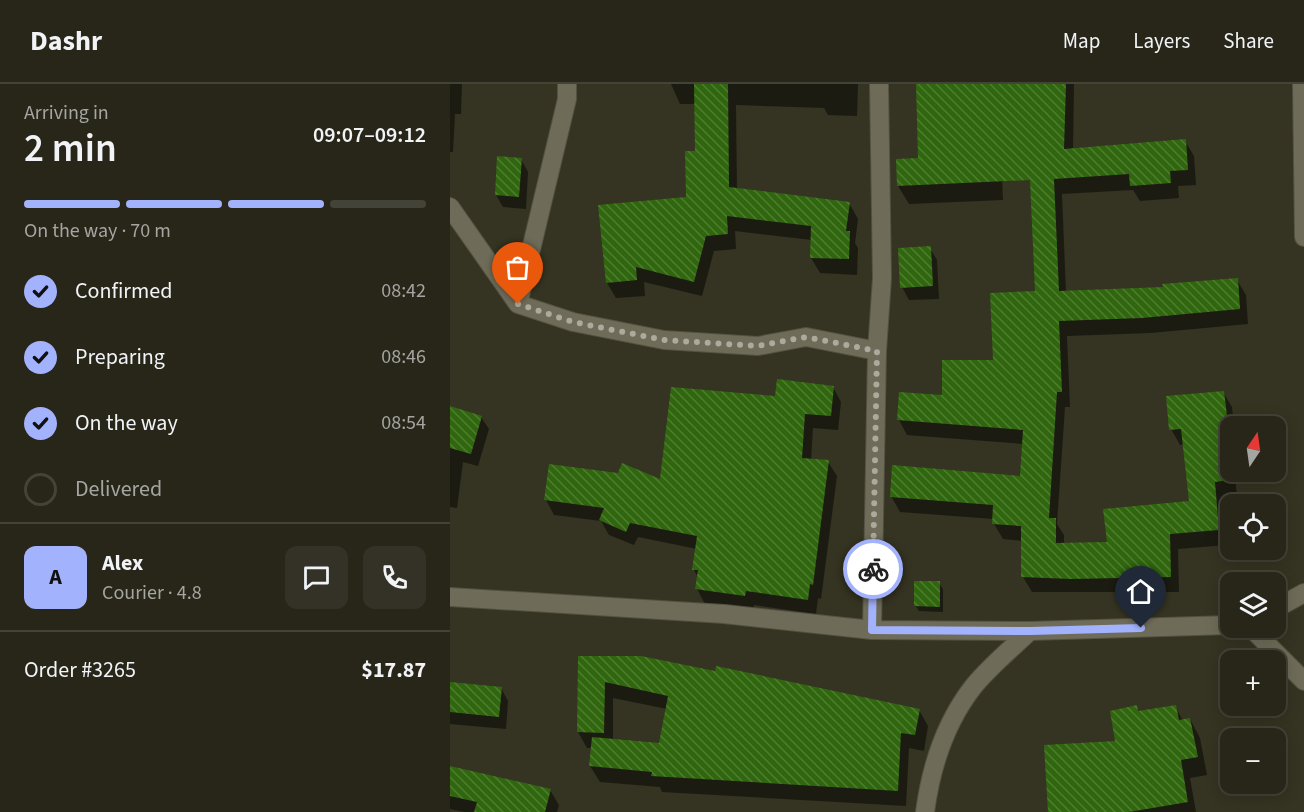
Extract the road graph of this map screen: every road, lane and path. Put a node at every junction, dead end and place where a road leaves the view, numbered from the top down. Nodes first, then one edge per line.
1 (567, 84) edge
2 (879, 84) edge
3 (1302, 84) edge
4 (450, 207) edge
5 (1304, 237) edge
6 (518, 304) junction
7 (877, 351) junction
8 (1304, 593) edge
9 (450, 597) edge
10 (1286, 603) edge
11 (1220, 625) edge
12 (872, 630) junction
13 (1030, 631) junction
14 (1261, 638) edge
15 (1304, 681) edge
16 (925, 812) edge

1 - 6 street
2 - 7 street
3 - 5 street
4 - 6 street
6 - 7 street
7 - 12 street
8 - 10 street
9 - 12 street
11 - 13 street
12 - 13 street
13 - 16 street
14 - 15 street

